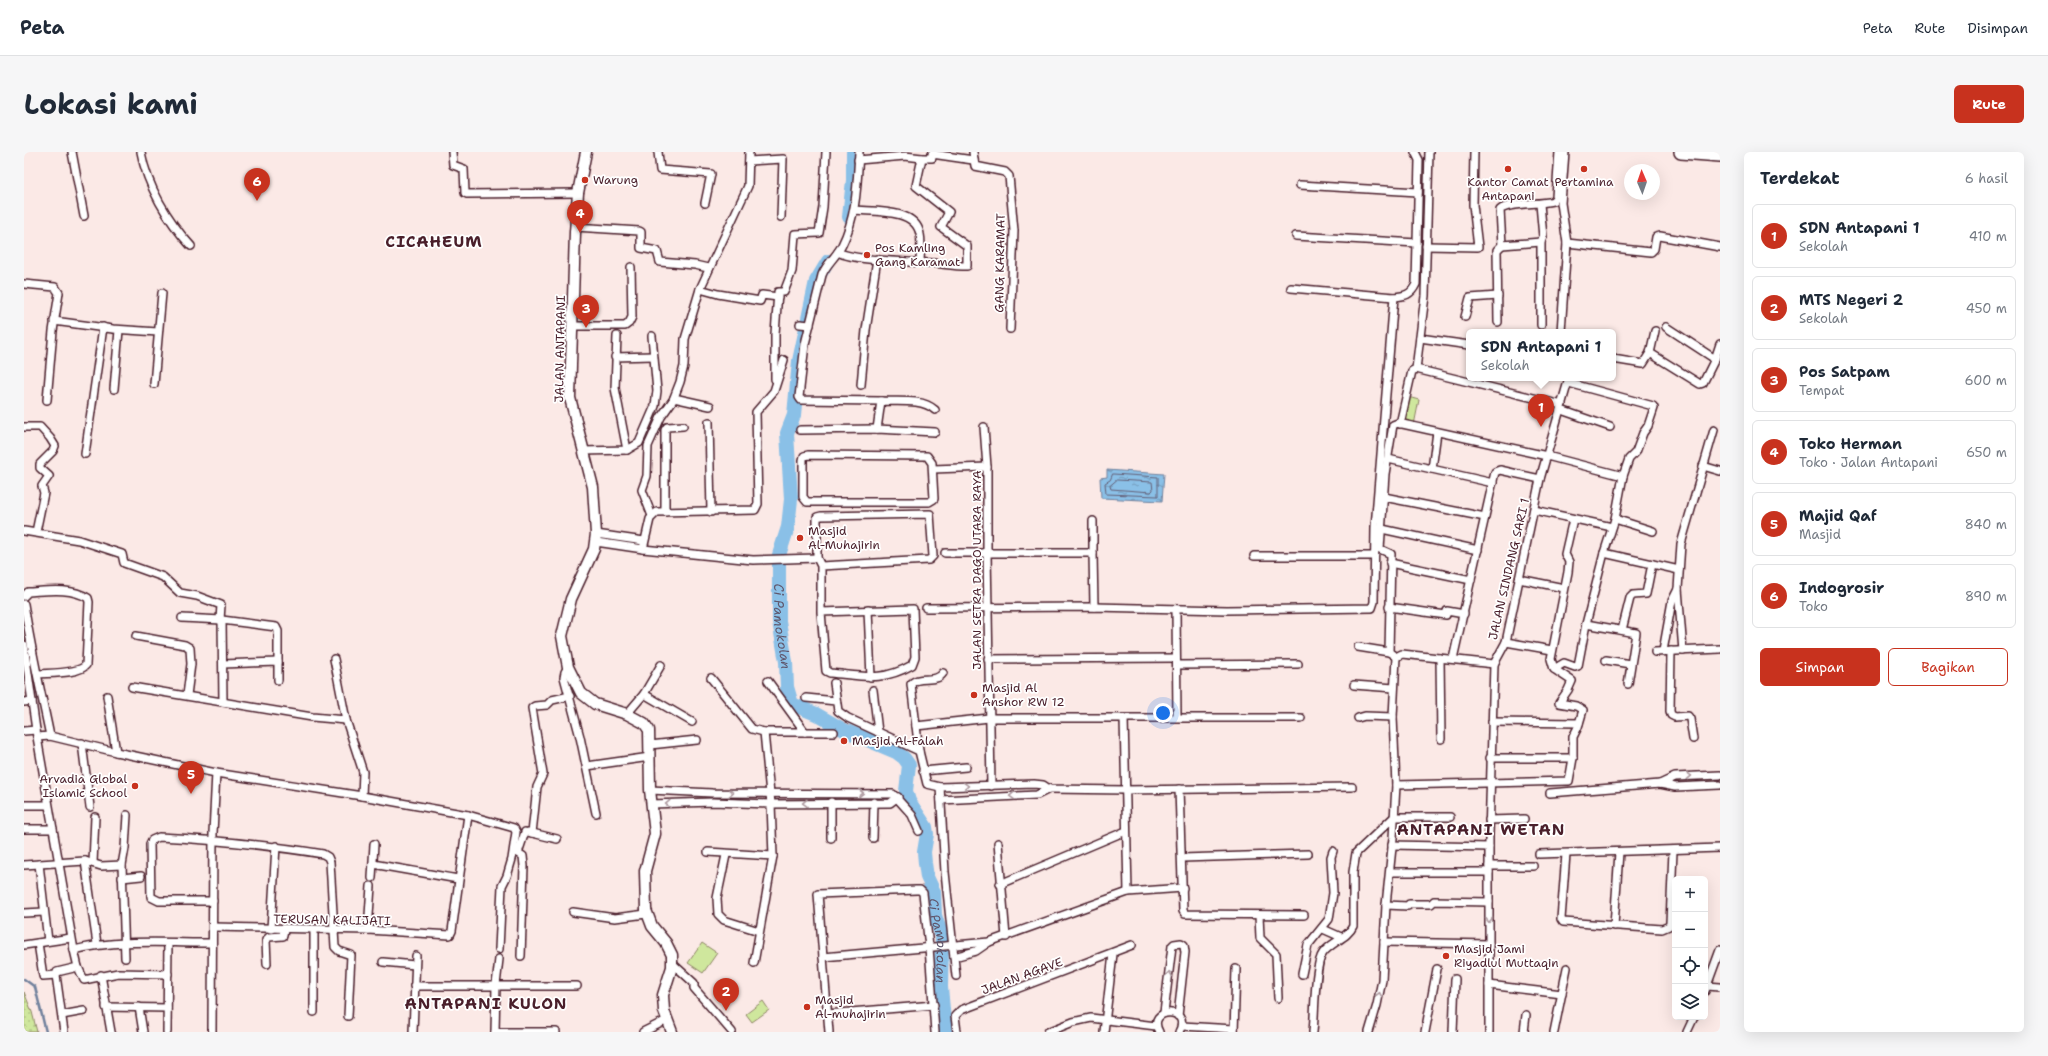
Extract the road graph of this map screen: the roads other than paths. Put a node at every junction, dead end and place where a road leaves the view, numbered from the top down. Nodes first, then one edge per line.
1 (72, 152) edge
2 (141, 152) edge
3 (452, 152) edge
4 (586, 152) edge
5 (658, 152) edge
6 (749, 152) edge
7 (826, 152) edge
8 (859, 152) edge
9 (973, 152) edge
10 (1415, 152) edge
11 (1428, 152) edge
12 (1474, 152) edge
13 (1559, 152) edge
14 (1565, 152) edge
15 (1681, 152) edge
16 (933, 153) edge
17 (1720, 155) edge
18 (922, 158) junction
19 (858, 160) junction
20 (973, 160) junction
21 (749, 161) junction
22 (1300, 185) dead end
23 (1418, 192) junction
24 (578, 193) junction
25 (705, 203) dead end
26 (1540, 204) junction
27 (854, 210) junction
28 (84, 216) dead end
29 (782, 217) dead end
30 (575, 227) junction
31 (1296, 236) dead end
32 (1541, 242) junction
33 (1417, 243) junction
34 (1566, 243) junction
35 (1502, 245) junction
36 (191, 246) dead end
37 (1426, 246) junction
38 (1720, 247) edge
39 (838, 252) junction
40 (877, 259) junction
41 (920, 262) junction
42 (631, 267) dead end
43 (708, 268) junction
44 (24, 284) edge
45 (700, 288) junction
46 (1291, 288) dead end
47 (162, 293) dead end
48 (1498, 296) junction
49 (778, 297) junction
50 (1394, 297) junction
51 (1466, 317) dead end
52 (54, 321) junction
53 (1498, 322) dead end
54 (1541, 325) dead end
55 (573, 326) junction
56 (103, 327) junction
57 (1666, 327) dead end
58 (1010, 329) dead end
59 (1561, 329) edge
60 (119, 330) junction
61 (1655, 331) dead end
62 (158, 332) junction
63 (617, 336) dead end
64 (652, 336) dead end
65 (1420, 338) junction
66 (1720, 344) edge
67 (1466, 345) edge
68 (1650, 353) junction
69 (615, 356) junction
70 (653, 356) junction
71 (784, 360) dead end
72 (1616, 360) edge
73 (1715, 360) junction
74 (1416, 369) junction
75 (1569, 381) edge
76 (154, 384) dead end
77 (861, 385) dead end
78 (114, 390) dead end
79 (774, 391) junction
80 (674, 398) junction
81 (47, 400) dead end
82 (881, 401) junction
83 (710, 406) dead end
84 (1562, 407) junction
85 (935, 410) dead end
86 (709, 422) dead end
87 (1400, 424) junction
88 (683, 426) dead end
89 (24, 427) edge
90 (984, 427) dead end
91 (1610, 427) dead end
92 (877, 429) junction
93 (800, 430) dead end
94 (1714, 430) dead end
95 (935, 432) dead end
96 (1437, 432) junction
97 (627, 450) junction
98 (583, 451) junction
99 (85, 454) dead end
100 (1547, 456) junction
101 (1388, 459) junction
102 (1703, 466) junction
103 (987, 467) junction
104 (933, 469) junction
105 (1432, 469) junction
106 (1720, 471) edge
107 (1623, 476) junction
108 (1540, 479) junction
109 (1493, 483) junction
110 (1384, 497) junction
111 (1534, 510) junction
112 (665, 512) junction
113 (711, 512) junction
114 (652, 516) junction
115 (1486, 517) junction
116 (1573, 519) junction
117 (1615, 520) junction
118 (1093, 521) dead end
119 (1612, 527) junction
120 (1382, 529) junction
121 (1653, 530) dead end
122 (24, 531) edge
123 (36, 532) junction
124 (596, 538) junction
125 (643, 545) junction
126 (1478, 550) junction
127 (945, 553) dead end
128 (987, 553) junction
129 (1093, 553) junction
130 (1604, 553) junction
131 (1254, 556) dead end
132 (1374, 556) junction
133 (817, 558) junction
134 (1390, 563) junction
135 (1652, 564) junction
136 (820, 566) junction
137 (1679, 570) junction
138 (1519, 579) junction
139 (1471, 580) junction
140 (1564, 588) junction
141 (1678, 589) junction
142 (24, 596) edge
143 (24, 604) edge
144 (988, 607) junction
145 (1094, 607) junction
146 (1389, 607) junction
147 (926, 608) dead end
148 (1176, 609) junction
149 (868, 610) junction
150 (821, 612) junction
151 (1464, 614) junction
152 (182, 618) dead end
153 (221, 620) junction
154 (1586, 624) junction
155 (1622, 630) junction
156 (136, 636) dead end
157 (1506, 642) junction
158 (24, 645) edge
159 (1358, 647) dead end
160 (1720, 649) edge
161 (1552, 650) junction
162 (1671, 651) junction
163 (1683, 651) junction
164 (1389, 652) junction
165 (1396, 657) junction
166 (1440, 658) junction
167 (334, 659) dead end
168 (988, 659) junction
169 (1453, 659) junction
170 (1606, 660) dead end
171 (278, 662) junction
172 (1176, 662) junction
173 (223, 664) junction
174 (1298, 664) dead end
175 (1494, 664) junction
176 (1630, 664) junction
177 (661, 665) dead end
178 (568, 668) junction
179 (26, 669) edge
180 (1554, 669) junction
181 (943, 673) dead end
182 (38, 674) junction
183 (871, 677) junction
184 (711, 678) dead end
185 (278, 680) dead end
186 (768, 682) dead end
187 (834, 683) dead end
188 (1628, 684) dead end
189 (1354, 685) dead end
190 (27, 686) edge
191 (132, 687) dead end
192 (1394, 688) junction
193 (873, 690) dead end
194 (644, 694) junction
195 (107, 696) dead end
196 (187, 696) junction
197 (570, 696) junction
198 (806, 698) dead end
199 (32, 701) junction
200 (836, 701) junction
201 (24, 702) edge
202 (223, 702) junction
203 (627, 714) junction
204 (1177, 717) junction
205 (1393, 717) junction
206 (989, 718) junction
207 (1124, 718) junction
208 (1301, 718) dead end
209 (1358, 718) dead end
210 (346, 720) junction
211 (692, 722) dead end
212 (1492, 722) junction
213 (1579, 723) junction
214 (916, 726) junction
215 (24, 731) edge
216 (764, 732) junction
217 (805, 732) junction
218 (834, 732) dead end
219 (878, 732) junction
220 (37, 733) junction
221 (50, 736) junction
222 (1441, 739) dead end
223 (697, 740) dead end
224 (1693, 740) dead end
225 (82, 743) junction
226 (650, 745) junction
227 (918, 751) junction
228 (116, 752) junction
229 (650, 757) junction
230 (1490, 758) junction
231 (1573, 758) junction
232 (586, 766) junction
233 (966, 767) dead end
234 (923, 771) junction
235 (216, 773) junction
236 (1720, 775) edge
237 (1490, 783) junction
238 (1660, 784) junction
239 (1396, 785) junction
240 (1720, 785) edge
241 (991, 786) junction
242 (940, 787) junction
243 (1352, 787) dead end
244 (1049, 789) junction
245 (1179, 789) junction
246 (650, 790) junction
247 (1126, 790) junction
248 (683, 791) junction
249 (712, 793) junction
250 (770, 793) junction
251 (1550, 793) dead end
252 (362, 796) junction
253 (898, 797) junction
254 (941, 800) junction
255 (713, 802) junction
256 (831, 802) junction
257 (874, 802) junction
258 (684, 803) junction
259 (651, 804) junction
260 (771, 804) junction
261 (24, 805) edge
262 (48, 805) junction
263 (90, 807) dead end
264 (596, 813) dead end
265 (127, 815) dead end
266 (468, 815) junction
267 (95, 817) dead end
268 (1394, 817) junction
269 (1450, 817) dead end
270 (1524, 818) dead end
271 (1489, 820) junction
272 (24, 829) edge
273 (53, 829) junction
274 (919, 830) dead end
275 (516, 831) junction
276 (1126, 831) junction
277 (528, 832) junction
278 (831, 838) dead end
279 (873, 838) dead end
280 (213, 839) junction
281 (557, 839) dead end
282 (998, 843) dead end
283 (374, 844) dead end
284 (1392, 845) junction
285 (276, 846) junction
286 (1489, 847) junction
287 (1720, 848) edge
288 (1333, 851) dead end
289 (1673, 851) junction
290 (708, 852) dead end
291 (1619, 852) junction
292 (1308, 854) dead end
293 (1539, 854) dead end
294 (1566, 854) junction
295 (726, 855) junction
296 (773, 856) junction
297 (1182, 858) junction
298 (58, 862) junction
299 (89, 862) junction
300 (24, 864) edge
301 (39, 864) junction
302 (373, 864) junction
303 (122, 865) junction
304 (1532, 866) dead end
305 (1489, 869) junction
306 (1390, 872) junction
307 (141, 876) dead end
308 (122, 878) junction
309 (458, 879) junction
310 (1000, 884) junction
311 (1183, 888) junction
312 (1128, 892) junction
313 (213, 901) junction
314 (1489, 902) junction
315 (1386, 905) junction
316 (44, 912) junction
317 (573, 912) dead end
318 (24, 913) edge
319 (646, 914) junction
320 (1259, 915) junction
321 (1304, 915) dead end
322 (1614, 926) junction
323 (213, 927) junction
324 (271, 929) junction
325 (1323, 929) junction
326 (284, 930) junction
327 (314, 930) junction
328 (334, 930) junction
329 (368, 930) junction
330 (759, 931) junction
331 (1006, 937) junction
332 (1341, 937) junction
333 (71, 938) junction
334 (48, 941) junction
335 (124, 942) junction
336 (989, 942) junction
337 (1384, 942) junction
338 (38, 943) junction
339 (168, 943) junction
340 (212, 943) junction
341 (97, 944) junction
342 (1488, 944) junction
343 (24, 945) edge
344 (1132, 945) dead end
345 (950, 946) junction
346 (932, 947) junction
347 (500, 949) dead end
348 (74, 950) junction
349 (1720, 950) edge
350 (1114, 954) junction
351 (416, 956) dead end
352 (521, 956) dead end
353 (823, 957) junction
354 (954, 957) junction
355 (125, 958) dead end
356 (499, 959) dead end
357 (383, 962) dead end
358 (754, 963) dead end
359 (267, 964) dead end
360 (672, 964) junction
361 (415, 965) junction
362 (78, 967) junction
363 (1567, 968) dead end
364 (1236, 969) dead end
365 (1437, 970) dead end
366 (168, 974) junction
367 (1302, 974) dead end
368 (56, 975) junction
369 (101, 975) junction
370 (956, 976) dead end
371 (1455, 979) dead end
372 (1707, 984) edge
373 (496, 985) junction
374 (1489, 985) junction
375 (414, 986) junction
376 (577, 986) dead end
377 (1720, 987) edge
378 (1708, 988) edge
379 (1562, 994) junction
380 (1278, 998) dead end
381 (934, 1005) junction
382 (106, 1007) junction
383 (139, 1007) junction
384 (167, 1008) junction
385 (84, 1011) dead end
386 (314, 1012) dead end
387 (1164, 1013) junction
388 (827, 1014) junction
389 (62, 1015) junction
390 (1526, 1015) dead end
391 (348, 1016) dead end
392 (1178, 1016) junction
393 (1105, 1019) junction
394 (667, 1020) junction
395 (1693, 1020) edge
396 (1157, 1029) edge
397 (1180, 1029) edge
398 (1234, 1030) edge
399 (64, 1032) edge
400 (111, 1032) edge
401 (143, 1032) edge
402 (167, 1032) edge
403 (212, 1032) edge
404 (414, 1032) edge
405 (495, 1032) edge
406 (556, 1032) edge
407 (643, 1032) edge
408 (672, 1032) edge
409 (732, 1032) edge
410 (829, 1032) edge
411 (935, 1032) edge
412 (957, 1032) edge
413 (1050, 1032) edge
414 (1104, 1032) edge
415 (1313, 1032) edge
416 (1368, 1032) edge
417 (1425, 1032) edge
418 (1453, 1032) edge
419 (1489, 1032) edge
420 (1524, 1032) edge
421 (1554, 1032) edge
422 (1687, 1032) edge

1 - 28 street
2 - 36 street
3 - 24 street
4 - 24 street, JALAN ANTAPANI
5 - 25 street
6 - 21 street
7 - 49 street
8 - 19 street
9 - 20 street
10 - 23 street
11 - 37 street
12 - 37 street
13 - 26 street
14 - 34 street
15 - 17 highway
16 - 18 street
16 - 20 street
18 - 19 street
18 - 41 street
19 - 27 street
20 - 58 street, GANG KARAMAT
21 - 29 street
21 - 43 street
22 - 23 street
23 - 33 street
24 - 30 street, JALAN ANTAPANI
26 - 32 street
26 - 35 street
27 - 39 street
27 - 41 street
30 - 43 street
30 - 55 street, JALAN ANTAPANI
31 - 33 street
32 - 35 street
32 - 54 street
33 - 50 street
34 - 38 street
34 - 59 street
35 - 48 street
37 - 65 street
39 - 40 street
39 - 82 street
40 - 41 street
40 - 77 street
42 - 55 street
43 - 45 street
44 - 52 street
45 - 49 street
45 - 80 street
46 - 50 street
47 - 62 street
48 - 51 street
48 - 53 street
49 - 79 street
50 - 132 street
52 - 56 street
52 - 81 street
55 - 98 street, JALAN ANTAPANI
56 - 60 street
56 - 99 street
57 - 73 street
60 - 62 street
60 - 78 street
61 - 68 street
62 - 76 street
63 - 69 street
64 - 70 street
65 - 67 street
65 - 74 street
66 - 73 street
68 - 72 street
68 - 73 street
69 - 70 street
69 - 97 street
70 - 97 street
71 - 79 street
74 - 84 street
74 - 87 street
75 - 84 street, JALAN SINDANG SARI 1
75 - 107 street
79 - 113 street
80 - 83 street
80 - 114 street
82 - 85 street
82 - 92 street
84 - 91 street
84 - 100 street, JALAN SINDANG SARI 1
86 - 113 street
87 - 96 street
87 - 101 street
88 - 112 street
89 - 123 street
90 - 103 street, JALAN SETRA DAGO UTARA RAYA
92 - 93 street
92 - 95 street
94 - 102 street
96 - 100 street
96 - 105 street
97 - 98 street
98 - 124 street, JALAN ANTAPANI
100 - 107 street
100 - 108 street, JALAN SINDANG SARI 1
101 - 105 street
101 - 110 street
102 - 106 street
102 - 137 street
103 - 104 street
103 - 128 street, JALAN SETRA DAGO UTARA RAYA
104 - 104 street
105 - 109 street
107 - 117 street
108 - 109 street
108 - 111 street, JALAN SINDANG SARI 1
109 - 115 street
110 - 115 street
110 - 120 street
111 - 116 street
111 - 138 street, JALAN SINDANG SARI 1
112 - 113 street
112 - 114 street
114 - 125 street
115 - 126 street
116 - 119 street
116 - 140 street
117 - 119 street
117 - 121 street
118 - 129 street
119 - 130 street
120 - 126 street
120 - 134 street
122 - 123 street
123 - 153 street
124 - 125 street
124 - 178 street, JALAN ANTAPANI
125 - 133 street
126 - 139 street
127 - 128 street
128 - 129 street
128 - 144 street, JALAN SETRA DAGO UTARA RAYA
129 - 145 street
130 - 135 street
130 - 154 street
131 - 132 street
132 - 148 street
133 - 136 street
133 - 136 street
134 - 139 street
134 - 146 street
135 - 137 street
135 - 155 street
136 - 150 street
137 - 141 street
138 - 140 street
138 - 157 street, JALAN SINDANG SARI 1
139 - 151 street
140 - 161 street
141 - 162 street
141 - 163 street
142 - 182 street
143 - 182 street
144 - 145 street
144 - 147 street
144 - 168 street, JALAN SETRA DAGO UTARA RAYA
145 - 148 street
146 - 151 street
146 - 164 street
148 - 172 street
149 - 150 street
149 - 183 street
149 - 183 street
150 - 183 street
151 - 169 street
152 - 153 street
153 - 171 street
153 - 173 street
154 - 155 street
154 - 180 street
155 - 176 street
156 - 196 street
157 - 161 street
157 - 175 street, JALAN SINDANG SARI 1
158 - 179 street
159 - 164 street
160 - 163 street
161 - 180 street
162 - 163 street
162 - 224 street
164 - 165 street
165 - 166 street
165 - 192 street
166 - 169 street
166 - 222 street
167 - 210 street
168 - 172 street
168 - 206 street, JALAN SETRA DAGO UTARA RAYA
169 - 175 street
170 - 176 street
171 - 173 street
171 - 185 street
172 - 174 street
172 - 204 street
173 - 202 street
175 - 212 street, JALAN SINDANG SARI 1
176 - 188 street
177 - 194 street
178 - 197 street
178 - 203 street, JALAN ANTAPANI
179 - 190 street
180 - 213 street
181 - 214 street
182 - 221 street
184 - 216 street
186 - 217 street
187 - 200 street
189 - 192 street
190 - 199 street
191 - 196 street
192 - 205 street
193 - 219 street
194 - 203 street
194 - 211 street
195 - 228 street
196 - 202 street
197 - 232 street
197 - 277 street
198 - 200 street
199 - 201 street
199 - 220 street
200 - 219 street
202 - 210 street
203 - 226 street, JALAN ANTAPANI
204 - 207 street
204 - 208 street
205 - 209 street
205 - 239 street
206 - 207 street
206 - 214 street
206 - 241 street, JALAN SETRA DAGO UTARA RAYA
207 - 247 street
210 - 252 street
212 - 213 street
212 - 230 street, JALAN SINDANG SARI 1
213 - 231 street
214 - 227 street
215 - 220 street
216 - 217 street
216 - 250 street
217 - 218 street
219 - 227 street
220 - 221 street
220 - 262 street
221 - 225 street
223 - 226 street
225 - 228 street
225 - 263 street
226 - 229 street, JALAN ANTAPANI
227 - 234 street
228 - 235 street
229 - 232 street
229 - 246 street, JALAN ANTAPANI
230 - 231 street
230 - 237 street, JALAN SINDANG SARI 1
231 - 237 street
232 - 264 street
233 - 234 street
234 - 242 street
235 - 252 street
235 - 280 street
238 -> 236 street
237 - 239 street
237 - 271 street, JALAN SINDANG SARI 1
238 - 240 street
238 - 251 street
239 - 268 street
242 -> 241 street
241 - 244 street
242 - 254 street
243 - 245 street
244 - 247 street
244 -> 254 street
245 - 247 street
245 - 297 street
246 - 248 street
246 - 259 street, JALAN ANTAPANI
247 - 276 street
248 - 249 street
248 - 258 street
249 -> 250 street
249 - 255 street
250 -> 253 street
250 - 260 street
252 - 266 street
253 - 257 street
253 - 274 street
254 - 345 street
255 - 258 street
255 - 260 street
256 - 257 street
256 -> 260 street
256 - 278 street
257 - 279 street
258 -> 259 street
259 - 319 street, JALAN ANTAPANI
260 - 296 street
261 - 262 street
262 - 273 street
265 - 303 street
266 - 275 street
266 - 309 street
267 - 299 street
268 - 269 street
268 - 284 street
268 - 332 street
270 - 271 street
271 - 286 street, JALAN SINDANG SARI 1
272 - 273 street
273 - 298 street
275 - 277 street
275 - 347 street
276 - 310 street
276 - 312 street
277 - 281 street
277 - 352 street
280 - 285 street
280 - 313 street
280 - 313 street
282 - 310 street
283 - 302 street
284 - 286 street
284 - 306 street
285 - 324 street
285 - 328 street
286 - 305 street, JALAN SINDANG SARI 1
287 - 289 street
288 - 325 street
289 - 291 street
289 - 322 street
290 - 295 street
291 - 294 street
291 - 322 street
292 - 297 street
293 - 294 street
294 - 322 street
295 - 296 street
295 - 330 street
296 - 330 street
297 - 311 street
298 - 299 street
298 - 301 street
298 - 333 street
299 - 303 street
299 - 341 street
300 - 301 street
301 - 316 street
302 - 309 street
302 - 329 street
303 - 308 street
304 - 305 street
305 - 306 street
305 - 314 street, JALAN SINDANG SARI 1
306 - 315 street
307 - 308 street
308 - 335 street
309 - 329 street, TERUSAN KALIJATI
310 - 331 street
311 - 312 street
311 - 320 street
312 - 331 street
313 - 323 street
314 - 315 street
314 -> 342 street, JALAN SINDANG SARI 1
315 - 337 street
316 - 318 street
316 - 334 street
317 - 319 street
319 - 360 street
320 - 321 street
320 - 380 street
323 - 324 street, TERUSAN KALIJATI
323 - 340 street
324 - 326 street, TERUSAN KALIJATI
325 - 332 street
325 - 367 street
326 - 327 street, TERUSAN KALIJATI
326 - 359 street
327 - 328 street, TERUSAN KALIJATI
327 - 386 street
328 - 329 street, TERUSAN KALIJATI
328 - 391 street
330 - 358 street
331 - 336 street
332 - 415 street
333 - 334 street
333 - 348 street
334 - 338 street
335 - 339 street
335 - 341 street
335 - 355 street
336 - 345 street
336 - 354 street
337 - 342 street
416 -> 337 street
338 - 343 street
338 - 368 street
339 - 340 street
339 - 366 street
340 - 403 street
341 - 348 street
342 - 374 street, JALAN SINDANG SARI 1
344 - 350 street, JALAN AGAVE
345 - 346 street
345 - 354 street
346 - 353 street
346 - 353 street
346 - 381 street
348 - 362 street
349 - 372 street
350 - 393 street
350 - 412 street, JALAN AGAVE
351 - 361 street
353 - 388 street
354 - 370 street
356 - 373 street
357 - 361 street
360 - 394 street
360 - 409 street
361 - 375 street
362 - 368 street
362 - 369 street
363 - 379 street
364 - 398 street
365 - 417 street
366 - 369 street
366 - 384 street
368 - 389 street
369 - 382 street
371 - 418 street
373 - 375 street
373 - 376 street
373 - 405 street
374 - 379 street
374 - 419 street, JALAN SINDANG SARI 1
375 - 404 street
377 - 378 street
379 - 421 street
381 - 388 street
381 - 411 street
382 - 383 street
382 - 400 street
383 - 384 street
383 - 401 street
384 - 402 street
385 - 389 street
387 - 392 street
387 -> 392 street
387 - 396 street
388 - 410 street
389 - 399 street
390 - 420 street
392 - 397 street
393 - 396 street
393 - 413 street
393 - 414 street
394 - 407 street
394 - 408 street
395 - 422 street
397 - 398 street
405 - 406 street

